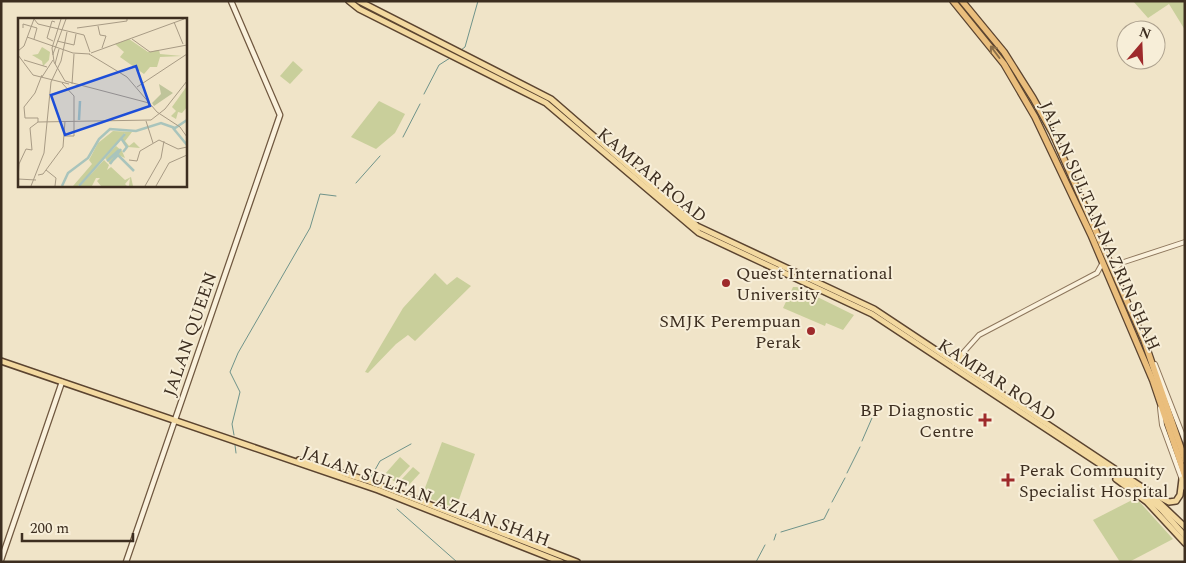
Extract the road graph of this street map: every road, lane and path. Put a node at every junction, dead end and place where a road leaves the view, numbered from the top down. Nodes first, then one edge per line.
1 (231, 1) edge
2 (349, 1) edge
3 (359, 1) edge
4 (953, 1) edge
5 (962, 1) edge
6 (1185, 242) edge
7 (1110, 260) junction
8 (1121, 263) junction
9 (778, 264) junction
10 (1102, 264) junction
11 (1114, 270) junction
12 (1097, 273) junction
13 (792, 277) junction
14 (1108, 277) junction
15 (1149, 352) junction
16 (960, 354) junction
17 (943, 359) junction
18 (1, 361) edge
19 (954, 362) junction
20 (964, 369) junction
21 (958, 372) junction
22 (62, 382) junction
23 (1159, 401) junction
24 (175, 421) junction
25 (1170, 425) junction
26 (1185, 441) edge
27 (281, 457) junction
28 (1185, 460) edge
29 (316, 469) junction
30 (1108, 471) junction
31 (346, 472) junction
32 (1183, 477) edge
33 (1145, 488) junction
34 (1185, 488) edge
35 (378, 490) junction
36 (1185, 527) edge
37 (1185, 536) edge
38 (1185, 543) edge
39 (1, 560) edge
40 (126, 562) edge
41 (561, 562) edge
42 (577, 562) edge

1 - 24 main road, JALAN QUEEN
2 - 13 main road, KAMPAR ROAD
3 - 9 main road, KAMPAR ROAD
10 -> 4 highway, JALAN SULTAN NAZRIN SHAH
5 - 7 highway, JALAN SULTAN NAZRIN SHAH
6 - 8 street
7 - 8 street
7 - 11 highway, JALAN SULTAN NAZRIN SHAH
8 - 11 street
9 - 13 main road
9 - 17 main road, KAMPAR ROAD
10 - 12 street
10 - 14 highway, JALAN SULTAN NAZRIN SHAH
11 - 15 highway, JALAN SULTAN NAZRIN SHAH
12 - 14 street
12 - 16 street
13 - 17 main road, KAMPAR ROAD
14 - 23 highway, JALAN SULTAN NAZRIN SHAH
15 - 25 highway, JALAN SULTAN NAZRIN SHAH
15 - 26 street
16 - 17 main road
16 - 19 street
16 - 20 main road
17 - 19 main road, KAMPAR ROAD
17 - 21 main road, KAMPAR ROAD
18 - 22 main road, JALAN SULTAN AZLAN SHAH
19 - 20 main road, KAMPAR ROAD
19 - 21 main road
20 - 33 main road, KAMPAR ROAD
21 - 30 main road, KAMPAR ROAD
22 - 24 main road, JALAN SULTAN AZLAN SHAH
22 - 39 main road
23 - 25 highway, JALAN SULTAN NAZRIN SHAH
23 - 32 street
24 - 27 main road, JALAN SULTAN AZLAN SHAH
24 - 40 main road, JALAN QUEEN
25 - 28 highway
25 - 32 highway
27 - 29 main road, JALAN SULTAN AZLAN SHAH
27 - 31 main road, JALAN SULTAN AZLAN SHAH
29 - 31 main road
29 - 35 main road, JALAN SULTAN AZLAN SHAH
30 - 37 main road, KAMPAR ROAD
30 - 38 main road
31 - 35 main road
31 - 42 main road, JALAN SULTAN AZLAN SHAH
32 - 33 main road
32 - 34 street
33 - 36 main road, KAMPAR ROAD
35 - 41 main road, JALAN SULTAN AZLAN SHAH

